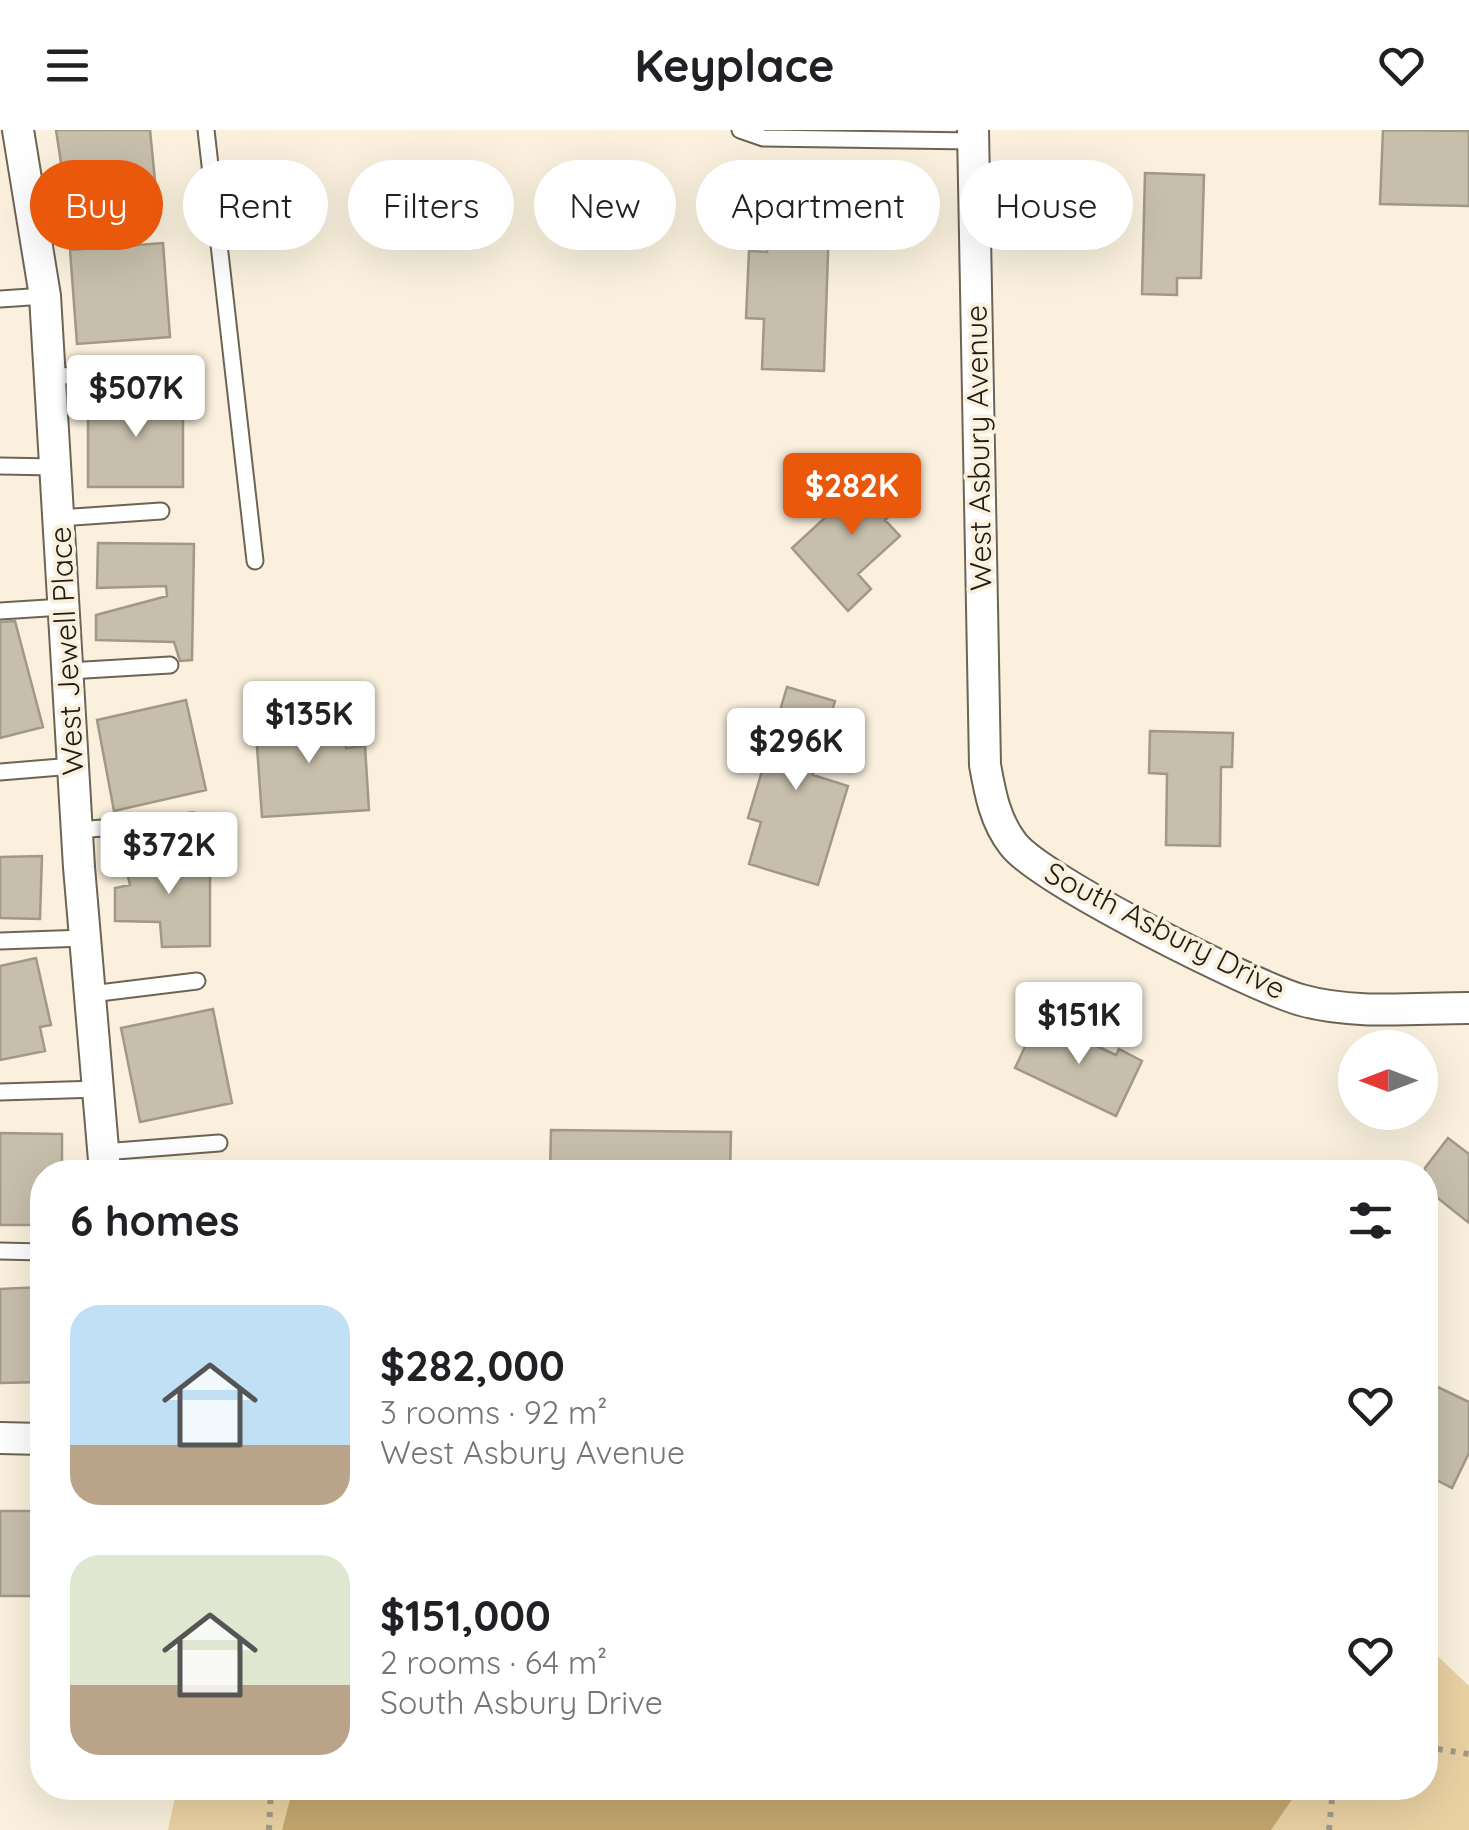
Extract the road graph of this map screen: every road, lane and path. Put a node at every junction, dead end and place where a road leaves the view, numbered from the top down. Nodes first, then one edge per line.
1 (18, 130) edge
2 (206, 130) edge
3 (740, 130) edge
4 (973, 135) edge
5 (30, 202) edge
6 (38, 250) edge
7 (45, 296) junction
8 (0, 299) edge
9 (141, 369) dead end
10 (50, 377) junction
11 (0, 466) edge
12 (56, 467) junction
13 (161, 511) dead end
14 (59, 518) junction
15 (255, 561) dead end
16 (63, 607) junction
17 (0, 611) edge
18 (170, 666) dead end
19 (68, 671) junction
20 (986, 765) joint
21 (73, 766) junction
22 (0, 772) edge
23 (193, 821) dead end
24 (77, 830) junction
25 (86, 938) junction
26 (0, 942) edge
27 (197, 980) dead end
28 (91, 994) junction
29 (1469, 1008) edge
30 (99, 1089) junction
31 (0, 1092) edge
32 (219, 1143) dead end
33 (104, 1160) edge
34 (116, 1160) edge
35 (0, 1251) edge
36 (30, 1252) edge
37 (0, 1438) edge
38 (30, 1439) edge
39 (1438, 1749) edge
40 (1469, 1754) edge
41 (270, 1800) edge
42 (1331, 1800) edge
43 (269, 1830) edge
44 (1329, 1830) edge

1 - 5 street, West Jewell Place
2 - 15 lane
3 - 4 lane
4 - 20 street, West Asbury Avenue
6 - 7 street, West Jewell Place
7 - 8 lane
7 - 10 street, West Jewell Place
9 - 10 lane
10 - 12 street, West Jewell Place
11 - 12 lane
12 - 14 street, West Jewell Place
13 - 14 lane
14 - 16 street, West Jewell Place
16 - 17 lane
16 - 19 street, West Jewell Place
18 - 19 lane
19 - 21 street, West Jewell Place
20 - 29 street, South Asbury Drive
21 - 22 lane
21 - 24 street, West Jewell Place
23 - 24 lane
24 - 25 street, West Jewell Place
25 - 26 lane
25 - 28 street, West Jewell Place
27 - 28 lane
28 - 30 street, West Jewell Place
30 - 31 lane
30 - 33 street, West Jewell Place
32 - 34 lane
35 - 36 lane
37 - 38 street
39 - 40 path
41 - 43 path
42 - 44 path

